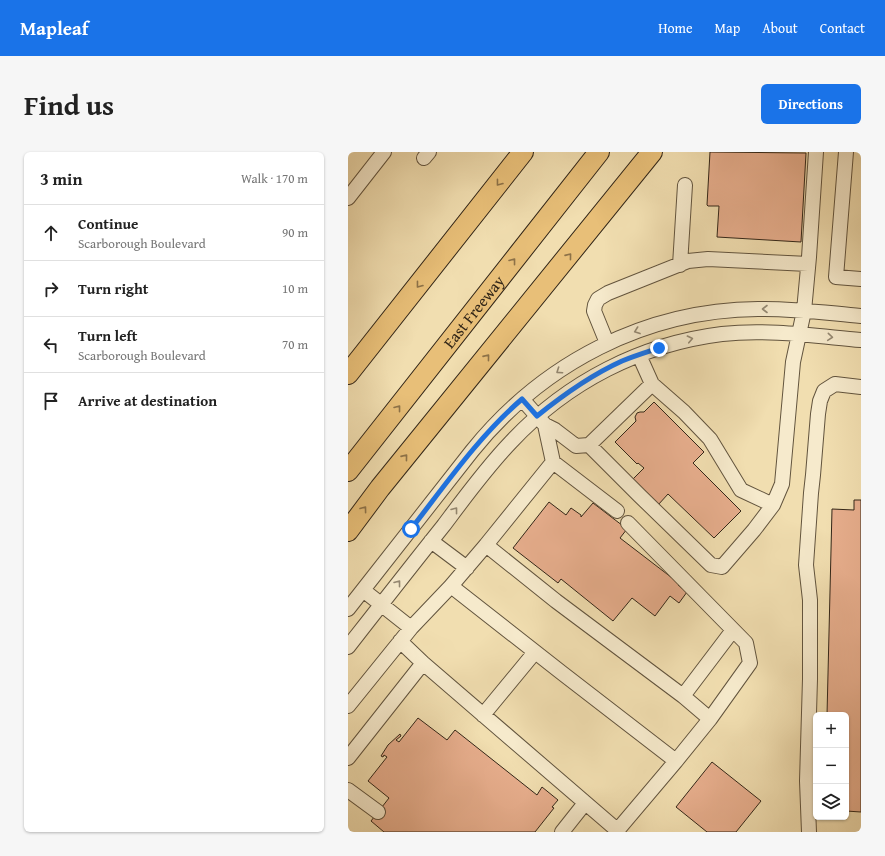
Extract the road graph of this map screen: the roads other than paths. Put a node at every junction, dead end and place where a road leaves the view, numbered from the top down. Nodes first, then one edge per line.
1 (384, 152) edge
2 (523, 152) edge
3 (599, 152) edge
4 (652, 152) edge
5 (816, 152) edge
6 (846, 152) edge
7 (685, 185) dead end
8 (348, 198) edge
9 (808, 264) junction
10 (680, 265) junction
11 (861, 279) edge
12 (804, 311) junction
13 (861, 316) edge
14 (799, 334) junction
15 (861, 340) edge
16 (607, 343) junction
17 (639, 355) junction
18 (348, 374) edge
19 (652, 384) junction
20 (861, 387) edge
21 (522, 399) junction
22 (541, 421) junction
23 (589, 445) junction
24 (553, 462) junction
25 (348, 471) edge
26 (773, 505) junction
27 (617, 511) dead end
28 (628, 523) dead end
29 (348, 531) edge
30 (431, 541) junction
31 (486, 545) junction
32 (467, 568) junction
33 (451, 586) junction
34 (363, 590) junction
35 (382, 604) junction
36 (348, 609) edge
37 (411, 628) junction
38 (733, 630) junction
39 (400, 641) junction
40 (348, 647) edge
41 (536, 652) junction
42 (423, 663) junction
43 (683, 696) junction
44 (348, 706) edge
45 (483, 715) junction
46 (710, 719) junction
47 (348, 758) edge
48 (676, 761) junction
49 (348, 790) edge
50 (585, 803) junction
51 (378, 812) dead end
52 (616, 831) edge
53 (562, 832) edge
54 (809, 832) edge

1 - 8 street
2 -> 18 highway
25 -> 3 highway, East Freeway
29 -> 4 highway
5 - 9 street
6 - 11 street
7 - 10 street
9 - 10 street
9 - 12 street
10 - 16 street
12 - 13 street
12 - 14 street
12 -> 16 street
14 -> 15 street
17 -> 14 street
14 - 26 street
16 -> 21 street
17 - 19 street
17 - 22 street
19 - 23 street
19 - 26 street
20 - 54 street
21 - 22 street
21 - 34 street
22 - 23 street
22 - 24 street
30 -> 22 street
23 - 26 street
24 - 27 street
24 - 31 street
28 - 38 street
30 - 32 street
35 -> 30 street
31 - 32 street
31 - 43 street
32 - 33 street
33 - 37 street
33 - 41 street
34 - 35 street
34 - 36 street
35 - 37 street
35 - 40 street
37 - 39 street
38 - 43 street
38 - 46 street
39 - 42 street
39 - 44 street
41 - 45 street
41 - 48 street
42 - 45 street
42 - 47 street
43 - 46 street
45 - 50 street
46 - 48 street
48 - 52 street
49 - 51 street
50 - 52 street
50 - 53 street

